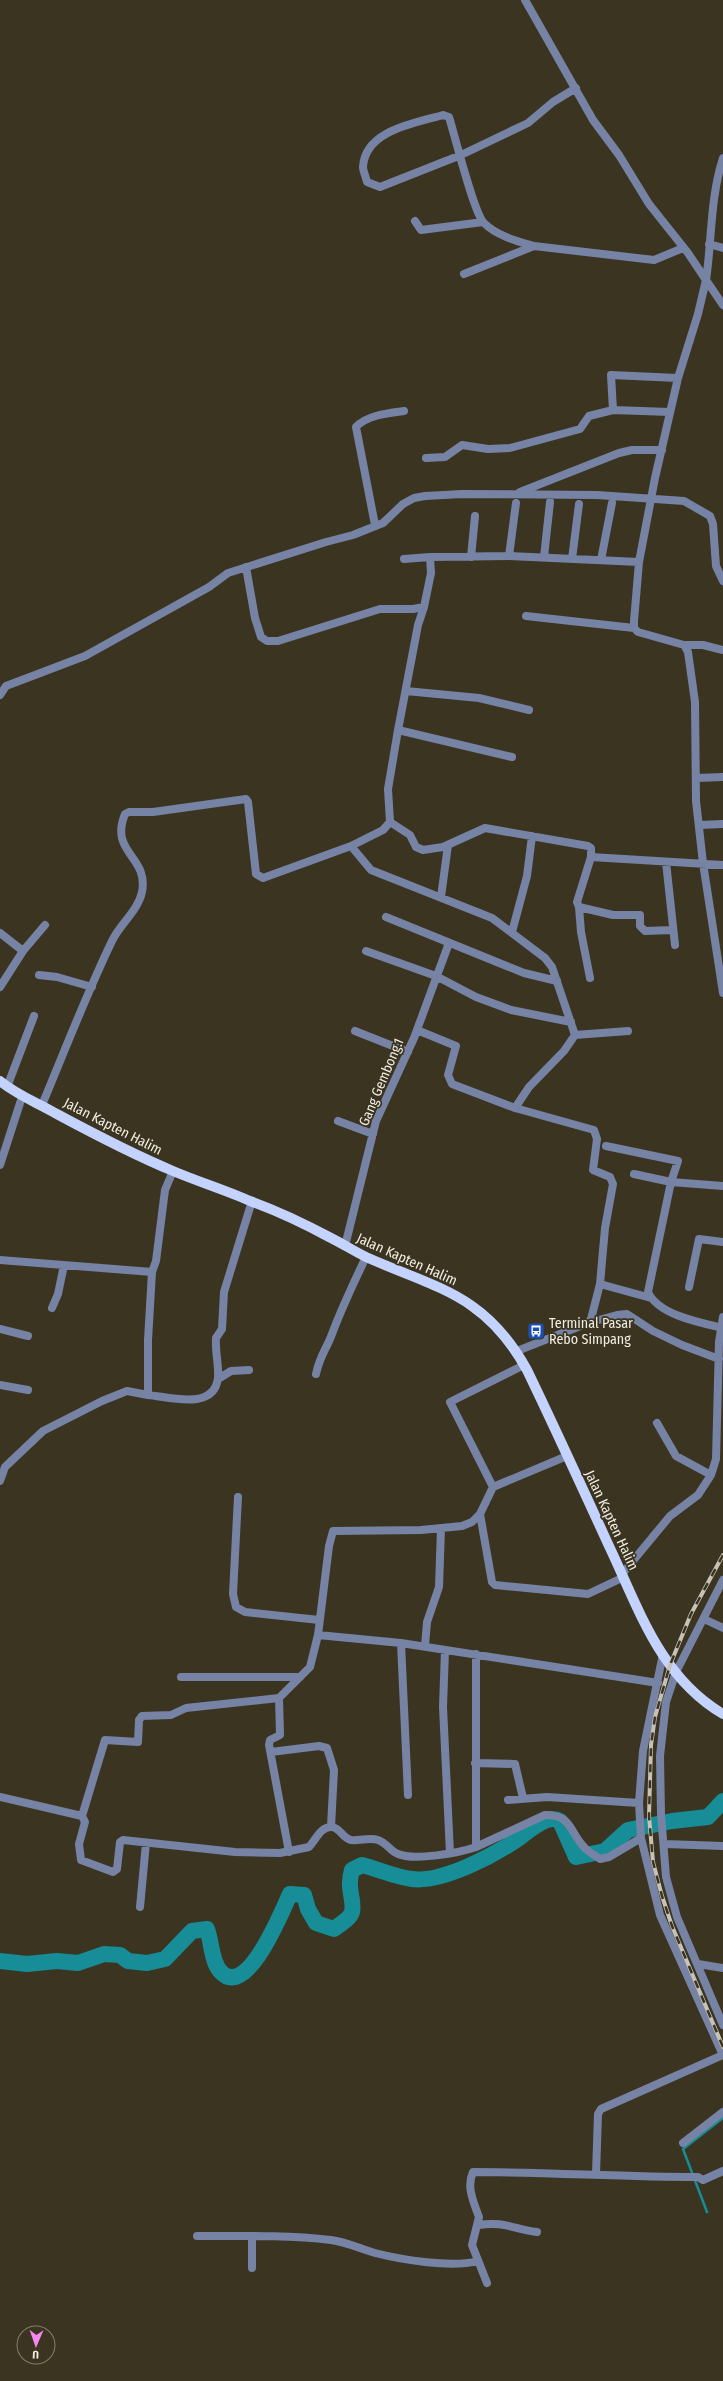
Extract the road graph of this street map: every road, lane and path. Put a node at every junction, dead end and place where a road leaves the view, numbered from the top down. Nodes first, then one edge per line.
1 (525, 0) edge
2 (576, 88) junction
3 (461, 155) junction
4 (723, 158) edge
5 (415, 221) dead end
6 (483, 222) junction
7 (709, 244) junction
8 (534, 246) junction
9 (683, 248) junction
10 (723, 248) edge
11 (464, 274) dead end
12 (706, 280) junction
13 (723, 305) edge
14 (678, 378) junction
15 (613, 410) junction
16 (404, 411) dead end
17 (670, 412) junction
18 (662, 450) junction
19 (426, 458) dead end
20 (516, 498) junction
21 (652, 499) junction
22 (550, 502) dead end
23 (612, 503) dead end
24 (579, 504) dead end
25 (475, 516) dead end
26 (375, 525) junction
27 (471, 556) junction
28 (508, 556) junction
29 (430, 557) junction
30 (544, 557) junction
31 (404, 559) dead end
32 (572, 559) junction
33 (602, 560) junction
34 (639, 562) junction
35 (246, 567) junction
36 (723, 581) edge
37 (424, 607) junction
38 (526, 616) dead end
39 (634, 628) junction
40 (684, 645) junction
41 (723, 650) edge
42 (406, 691) junction
43 (0, 695) edge
44 (529, 710) dead end
45 (398, 730) junction
46 (512, 757) dead end
47 (723, 777) edge
48 (696, 778) junction
49 (390, 822) junction
50 (723, 824) edge
51 (700, 825) junction
52 (532, 836) junction
53 (448, 845) junction
54 (351, 846) junction
55 (590, 857) junction
56 (666, 862) junction
57 (703, 863) junction
58 (723, 865) edge
59 (441, 897) junction
60 (579, 907) junction
61 (386, 916) dead end
62 (44, 925) dead end
63 (672, 930) junction
64 (512, 932) junction
65 (0, 933) edge
66 (449, 943) junction
67 (675, 945) dead end
68 (23, 951) junction
69 (366, 951) dead end
70 (39, 975) dead end
71 (436, 976) junction
72 (590, 978) dead end
73 (557, 981) junction
74 (92, 986) junction
75 (0, 987) edge
76 (723, 993) edge
77 (34, 1016) dead end
78 (571, 1022) junction
79 (417, 1030) junction
80 (355, 1031) dead end
81 (628, 1031) dead end
82 (575, 1035) junction
83 (408, 1052) junction
84 (4, 1084) edge
85 (22, 1097) junction
86 (42, 1105) junction
87 (515, 1108) junction
88 (338, 1121) dead end
89 (372, 1134) junction
90 (606, 1146) dead end
91 (0, 1165) edge
92 (173, 1171) junction
93 (634, 1174) dead end
94 (671, 1182) junction
95 (723, 1186) edge
96 (252, 1201) junction
97 (723, 1242) edge
98 (346, 1246) junction
99 (366, 1257) junction
100 (0, 1260) edge
101 (64, 1265) junction
102 (152, 1272) junction
103 (600, 1284) junction
104 (689, 1287) dead end
105 (651, 1298) junction
106 (52, 1308) dead end
107 (723, 1317) edge
108 (588, 1324) junction
109 (722, 1328) edge
110 (0, 1329) edge
111 (28, 1336) dead end
112 (517, 1351) junction
113 (719, 1359) junction
114 (524, 1365) junction
115 (249, 1370) dead end
116 (316, 1374) dead end
117 (218, 1379) junction
118 (0, 1385) edge
119 (28, 1390) dead end
120 (148, 1395) junction
121 (656, 1423) dead end
122 (567, 1456) junction
123 (711, 1475) junction
124 (0, 1481) edge
125 (493, 1487) junction
126 (238, 1497) dead end
127 (480, 1514) junction
128 (441, 1529) junction
129 (623, 1576) junction
130 (723, 1580) edge
131 (704, 1619) junction
132 (319, 1620) junction
133 (723, 1628) edge
134 (318, 1635) junction
135 (401, 1643) junction
136 (425, 1646) junction
137 (445, 1650) junction
138 (476, 1654) junction
139 (663, 1654) junction
140 (676, 1672) junction
141 (181, 1677) dead end
142 (300, 1677) junction
143 (658, 1683) junction
144 (279, 1698) junction
145 (723, 1714) edge
146 (271, 1752) junction
147 (475, 1764) junction
148 (408, 1795) dead end
149 (0, 1797) edge
150 (523, 1798) junction
151 (508, 1800) dead end
152 (639, 1803) junction
153 (82, 1816) junction
154 (331, 1827) junction
155 (641, 1835) junction
156 (146, 1843) junction
157 (664, 1844) junction
158 (723, 1846) edge
159 (476, 1847) junction
160 (289, 1852) junction
161 (450, 1853) junction
162 (140, 1907) dead end
163 (698, 1964) junction
164 (723, 1968) edge
165 (723, 2025) edge
166 (723, 2055) edge
167 (723, 2112) edge
168 (683, 2143) dead end
169 (723, 2171) edge
170 (596, 2174) junction
171 (478, 2225) junction
172 (537, 2232) dead end
173 (197, 2236) dead end
174 (252, 2236) junction
175 (478, 2261) junction
176 (252, 2268) dead end
177 (487, 2283) dead end

1 - 2 street
2 - 3 street
2 - 9 street
3 - 3 street
3 - 6 street
4 - 7 street
5 - 6 street
6 - 8 street
7 - 10 street
7 - 12 street
8 - 9 street
8 - 11 street
9 - 12 street
12 - 13 street
12 - 14 street
14 - 15 street
14 - 17 street
15 - 17 street
15 - 19 street
16 - 26 street
17 - 18 street
18 - 20 street
18 - 21 street
20 - 21 street
20 - 26 street
20 - 28 street
21 - 34 street
21 - 36 street
22 - 30 street
23 - 33 street
24 - 32 street
25 - 27 street
26 - 35 street
27 - 28 street
27 - 29 street
28 - 30 street
29 - 31 street
29 - 37 street
30 - 32 street
32 - 33 street
33 - 34 street
34 - 39 street
35 - 37 street
35 - 43 street
37 - 42 street
38 - 39 street
39 - 40 street
40 - 41 street
40 - 48 street
42 - 44 street
42 - 45 street
45 - 46 street
45 - 49 street
47 - 48 street
48 - 51 street
49 - 53 street
49 - 54 street
50 - 51 street
51 - 57 street
52 - 53 street
52 - 55 street
52 - 64 street
53 - 59 street
54 - 59 street
54 - 74 street
55 - 56 street
55 - 60 street
56 - 57 street
56 - 63 street
57 - 58 street
57 - 76 street
59 - 64 street
60 - 63 street
60 - 72 street
61 - 66 street
62 - 68 street
63 - 67 street
64 - 73 street
65 - 68 street
66 - 71 street, Gang Gembong.1
66 - 73 street
68 - 75 street
69 - 71 street
70 - 74 street
71 - 78 street
71 - 79 street, Gang Gembong.1
73 - 78 street
74 - 86 street
77 - 84 street
78 - 82 street
79 - 83 street, Gang Gembong.1
79 - 87 street
80 - 83 street
81 - 82 street
82 - 87 street
83 - 89 street, Gang Gembong.1
84 - 85 main road, Jalan Kapten Halim
85 - 86 main road, Jalan Kapten Halim
85 - 91 street
86 - 92 main road, Jalan Kapten Halim
87 - 103 street
88 - 89 street
89 - 98 street, Gang Gembong.1
90 - 94 street
92 - 96 main road, Jalan Kapten Halim
92 - 102 street
93 - 94 street
94 - 95 street
94 - 105 street
96 - 98 main road, Jalan Kapten Halim
96 - 117 street
97 - 104 street
98 - 99 main road, Jalan Kapten Halim
99 - 112 main road, Jalan Kapten Halim
99 - 116 street
100 - 101 street
101 - 102 street
101 - 106 street
102 - 120 street
103 - 105 street
103 - 108 street
105 - 109 street
107 - 109 street
108 - 112 street
108 - 113 street
109 - 113 street
110 - 111 street
112 - 114 main road, Jalan Kapten Halim
113 - 123 street
114 - 122 main road, Jalan Kapten Halim
114 - 125 street
115 - 117 street
117 - 120 street
118 - 119 street
120 - 124 street
121 - 123 street
122 - 125 street
122 - 129 main road, Jalan Kapten Halim
123 - 129 street
125 - 127 street
126 - 132 street
127 - 128 street
127 - 129 street
128 - 132 street
128 - 136 street
129 - 139 main road, Jalan Kapten Halim
130 - 131 street
131 - 133 street
131 - 140 street
132 - 134 street
134 - 135 street
134 - 142 street
135 - 136 street
135 - 148 street
136 - 137 street
137 - 138 street
137 - 161 street
138 - 143 street
138 - 147 street
139 - 140 main road, Jalan Kapten Halim
139 - 143 street
140 - 145 main road, Jalan Kapten Halim
140 - 157 street
141 - 142 street
142 - 144 street
143 - 152 street
144 - 146 street
144 - 153 street
146 - 154 street
146 - 160 street
147 - 150 street
147 - 159 street
149 - 153 street
150 - 151 street
150 - 152 street
152 - 155 street
153 - 156 street
154 - 160 street
154 - 161 street
155 - 159 street
155 - 166 street
156 - 160 street
156 - 162 street
157 - 158 street
157 - 163 street
159 - 161 street
163 - 164 street
163 - 165 street
166 - 170 street
167 - 168 street
169 - 170 street
170 - 171 street
171 - 172 street
171 - 175 street
173 - 174 street
174 - 175 street
174 - 176 street
175 - 177 street

